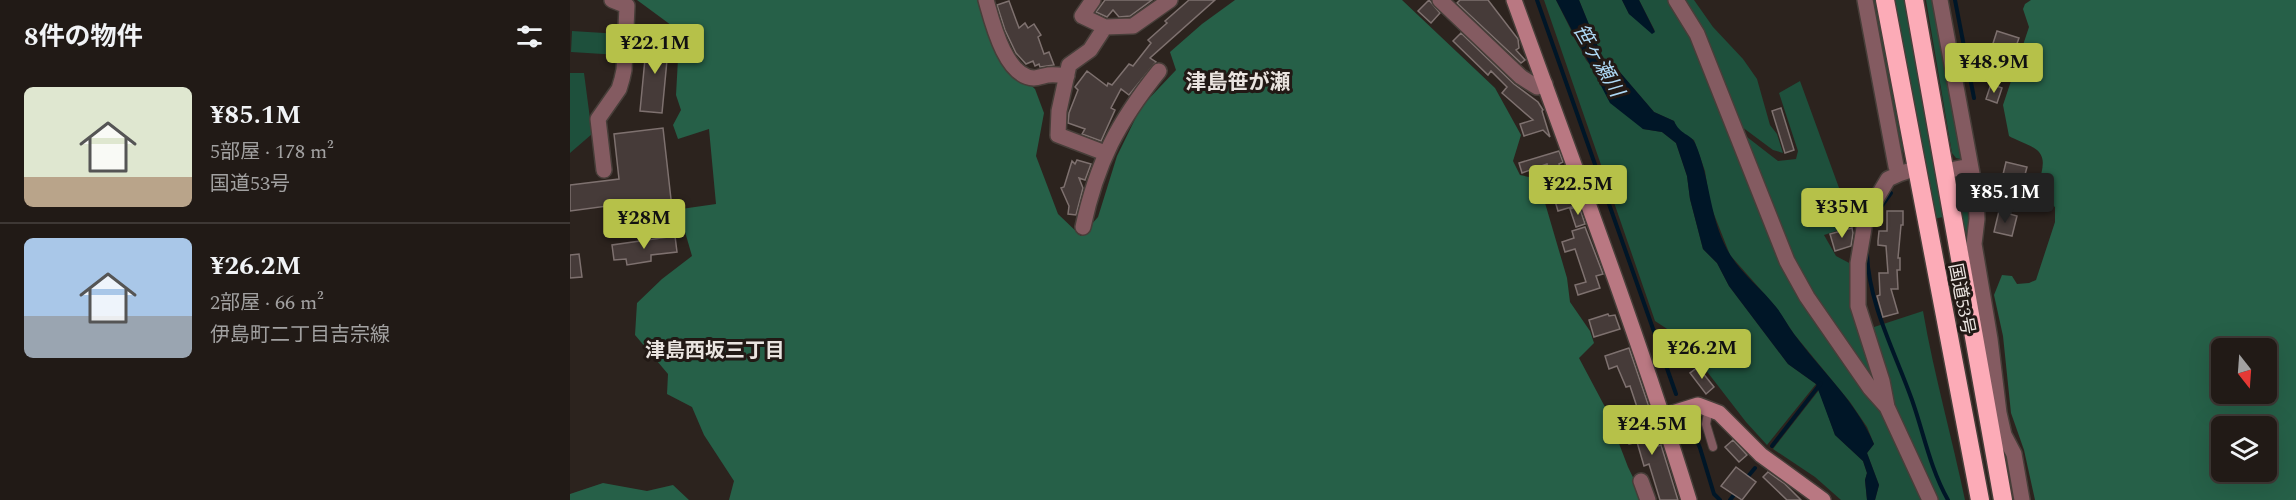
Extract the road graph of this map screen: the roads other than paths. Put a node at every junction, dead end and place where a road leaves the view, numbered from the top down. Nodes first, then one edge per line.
1 (612, 0) edge
2 (986, 0) edge
3 (1093, 0) edge
4 (1170, 0) edge
5 (1440, 0) edge
6 (1514, 0) edge
7 (1676, 0) edge
8 (1865, 0) edge
9 (1885, 0) edge
10 (1914, 0) edge
11 (1940, 0) edge
12 (1105, 27) junction
13 (1159, 71) dead end
14 (1067, 76) junction
15 (1545, 84) junction
16 (1105, 153) junction
17 (1970, 166) junction
18 (604, 170) dead end
19 (1907, 171) junction
20 (1945, 171) junction
21 (1976, 195) junction
22 (2040, 202) dead end
23 (1083, 227) dead end
24 (1709, 408) junction
25 (1887, 408) junction
26 (1663, 416) junction
27 (1713, 447) dead end
28 (1641, 481) dead end
29 (1648, 500) edge
30 (1689, 500) edge
31 (1823, 500) edge
32 (1930, 500) edge
33 (1980, 500) edge
34 (2003, 500) edge
35 (2022, 500) edge

1 - 18 street
2 - 14 street
3 - 12 street
4 - 12 street
5 - 15 street
6 - 15 street
7 - 25 street
8 - 19 street
9 - 19 highway, 国道53号
10 - 20 highway, 国道53号
11 - 17 street
12 - 14 street
13 - 16 street
14 - 16 street
15 - 26 street
16 - 23 street
17 - 20 street
17 - 21 street
19 - 25 street
19 - 33 highway, 国道53号
20 - 34 highway, 国道53号
21 - 22 street
21 - 35 street
24 - 26 street
24 - 27 lane
24 - 31 street
25 - 32 street
26 - 30 street
28 - 29 street

